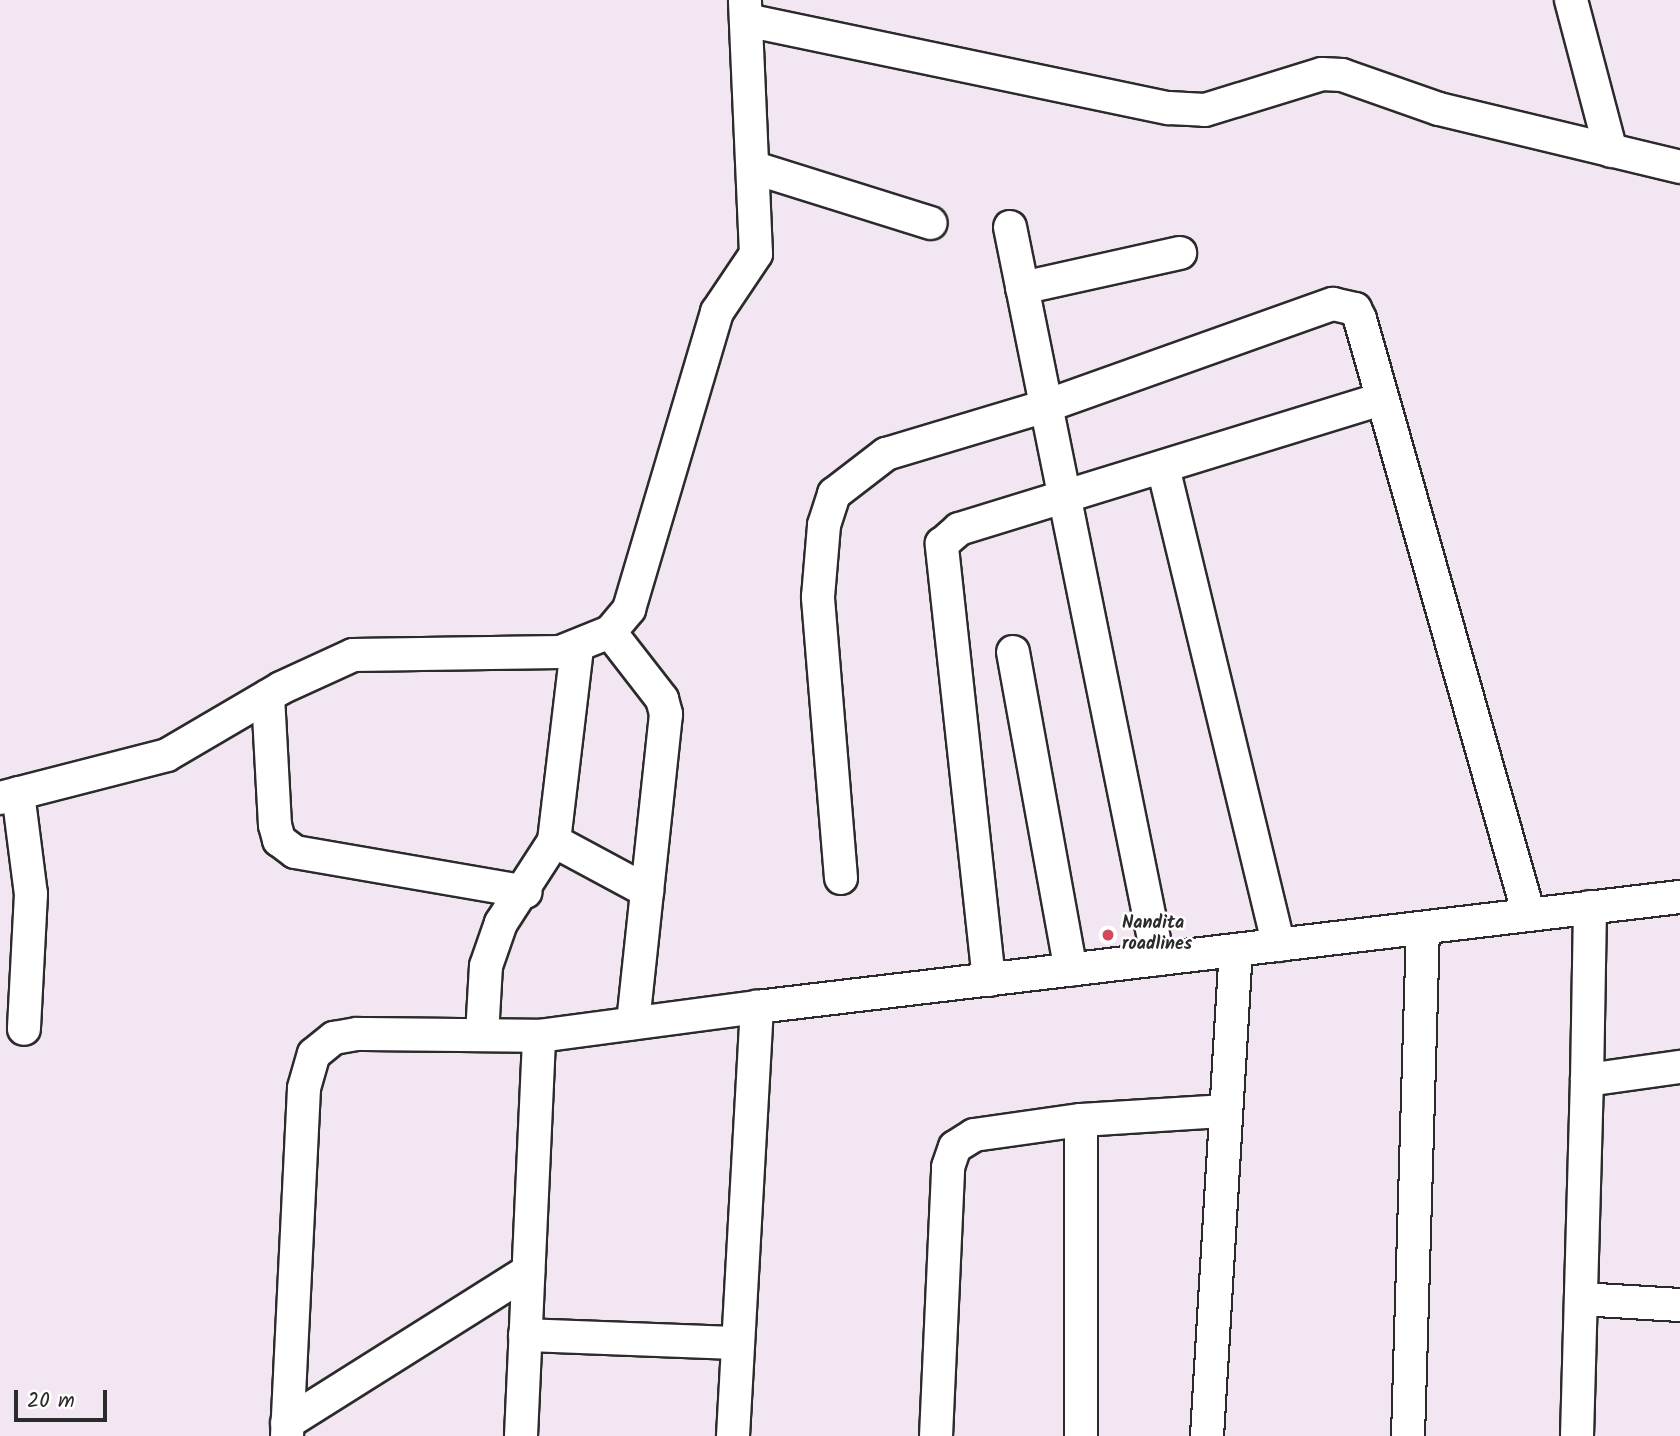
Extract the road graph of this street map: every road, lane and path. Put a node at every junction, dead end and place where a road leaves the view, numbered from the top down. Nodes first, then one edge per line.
1 (1571, 0) edge
2 (745, 10) edge
3 (1611, 151) junction
4 (1680, 167) edge
5 (755, 168) junction
6 (931, 223) dead end
7 (1010, 227) dead end
8 (1180, 253) dead end
9 (1022, 288) junction
10 (1381, 399) junction
11 (1046, 406) junction
12 (1163, 467) junction
13 (1065, 498) junction
14 (610, 632) junction
15 (578, 647) junction
16 (1013, 652) dead end
17 (268, 696) junction
18 (9, 796) edge
19 (554, 841) junction
20 (841, 878) dead end
21 (647, 891) junction
22 (526, 892) junction
23 (1680, 897) edge
24 (1590, 907) junction
25 (1529, 915) junction
26 (1423, 928) junction
27 (1279, 945) junction
28 (1236, 950) junction
29 (1158, 959) junction
30 (1071, 970) junction
31 (989, 980) junction
32 (757, 1007) junction
33 (633, 1023) junction
34 (24, 1029) dead end
35 (482, 1035) junction
36 (538, 1036) junction
37 (1680, 1067) edge
38 (1587, 1080) junction
39 (1226, 1111) junction
40 (1081, 1120) junction
41 (528, 1271) junction
42 (1581, 1299) junction
43 (1680, 1306) edge
44 (526, 1335) junction
45 (738, 1343) junction
46 (287, 1430) edge
47 (521, 1436) edge
48 (733, 1436) edge
49 (936, 1436) edge
50 (1081, 1436) edge
51 (1207, 1436) edge
52 (1408, 1436) edge
53 (1577, 1436) edge

1 - 3 street
2 - 3 street
2 - 5 street
3 - 4 street
5 - 6 street
5 - 14 street
7 - 9 street
8 - 9 street
9 - 11 street
10 - 11 street
10 - 12 street
10 - 25 street
11 - 13 street
11 - 20 street
12 - 13 street
12 - 27 street
13 - 29 street
13 - 31 street
14 - 15 street
14 - 21 street
15 - 17 street
15 - 19 street
16 - 30 street
17 - 18 street
17 - 22 street
18 - 34 street
19 - 21 street
19 - 22 street
21 - 33 street
22 - 35 street
23 - 24 street
24 - 25 street
24 - 38 street
25 - 26 street
26 - 27 street
26 - 52 street
27 - 28 street
28 - 29 street
28 - 39 street
29 - 30 street
30 - 31 street
31 - 32 street
32 - 33 street
32 - 45 street
33 - 36 street
35 - 36 street
35 - 46 street
36 - 41 street
37 - 38 street
38 - 42 street
39 - 40 street
39 - 51 street
40 - 49 street
40 - 50 street
41 - 44 street
41 - 46 street
42 - 43 street
42 - 53 street
44 - 45 street
44 - 47 street
45 - 48 street

